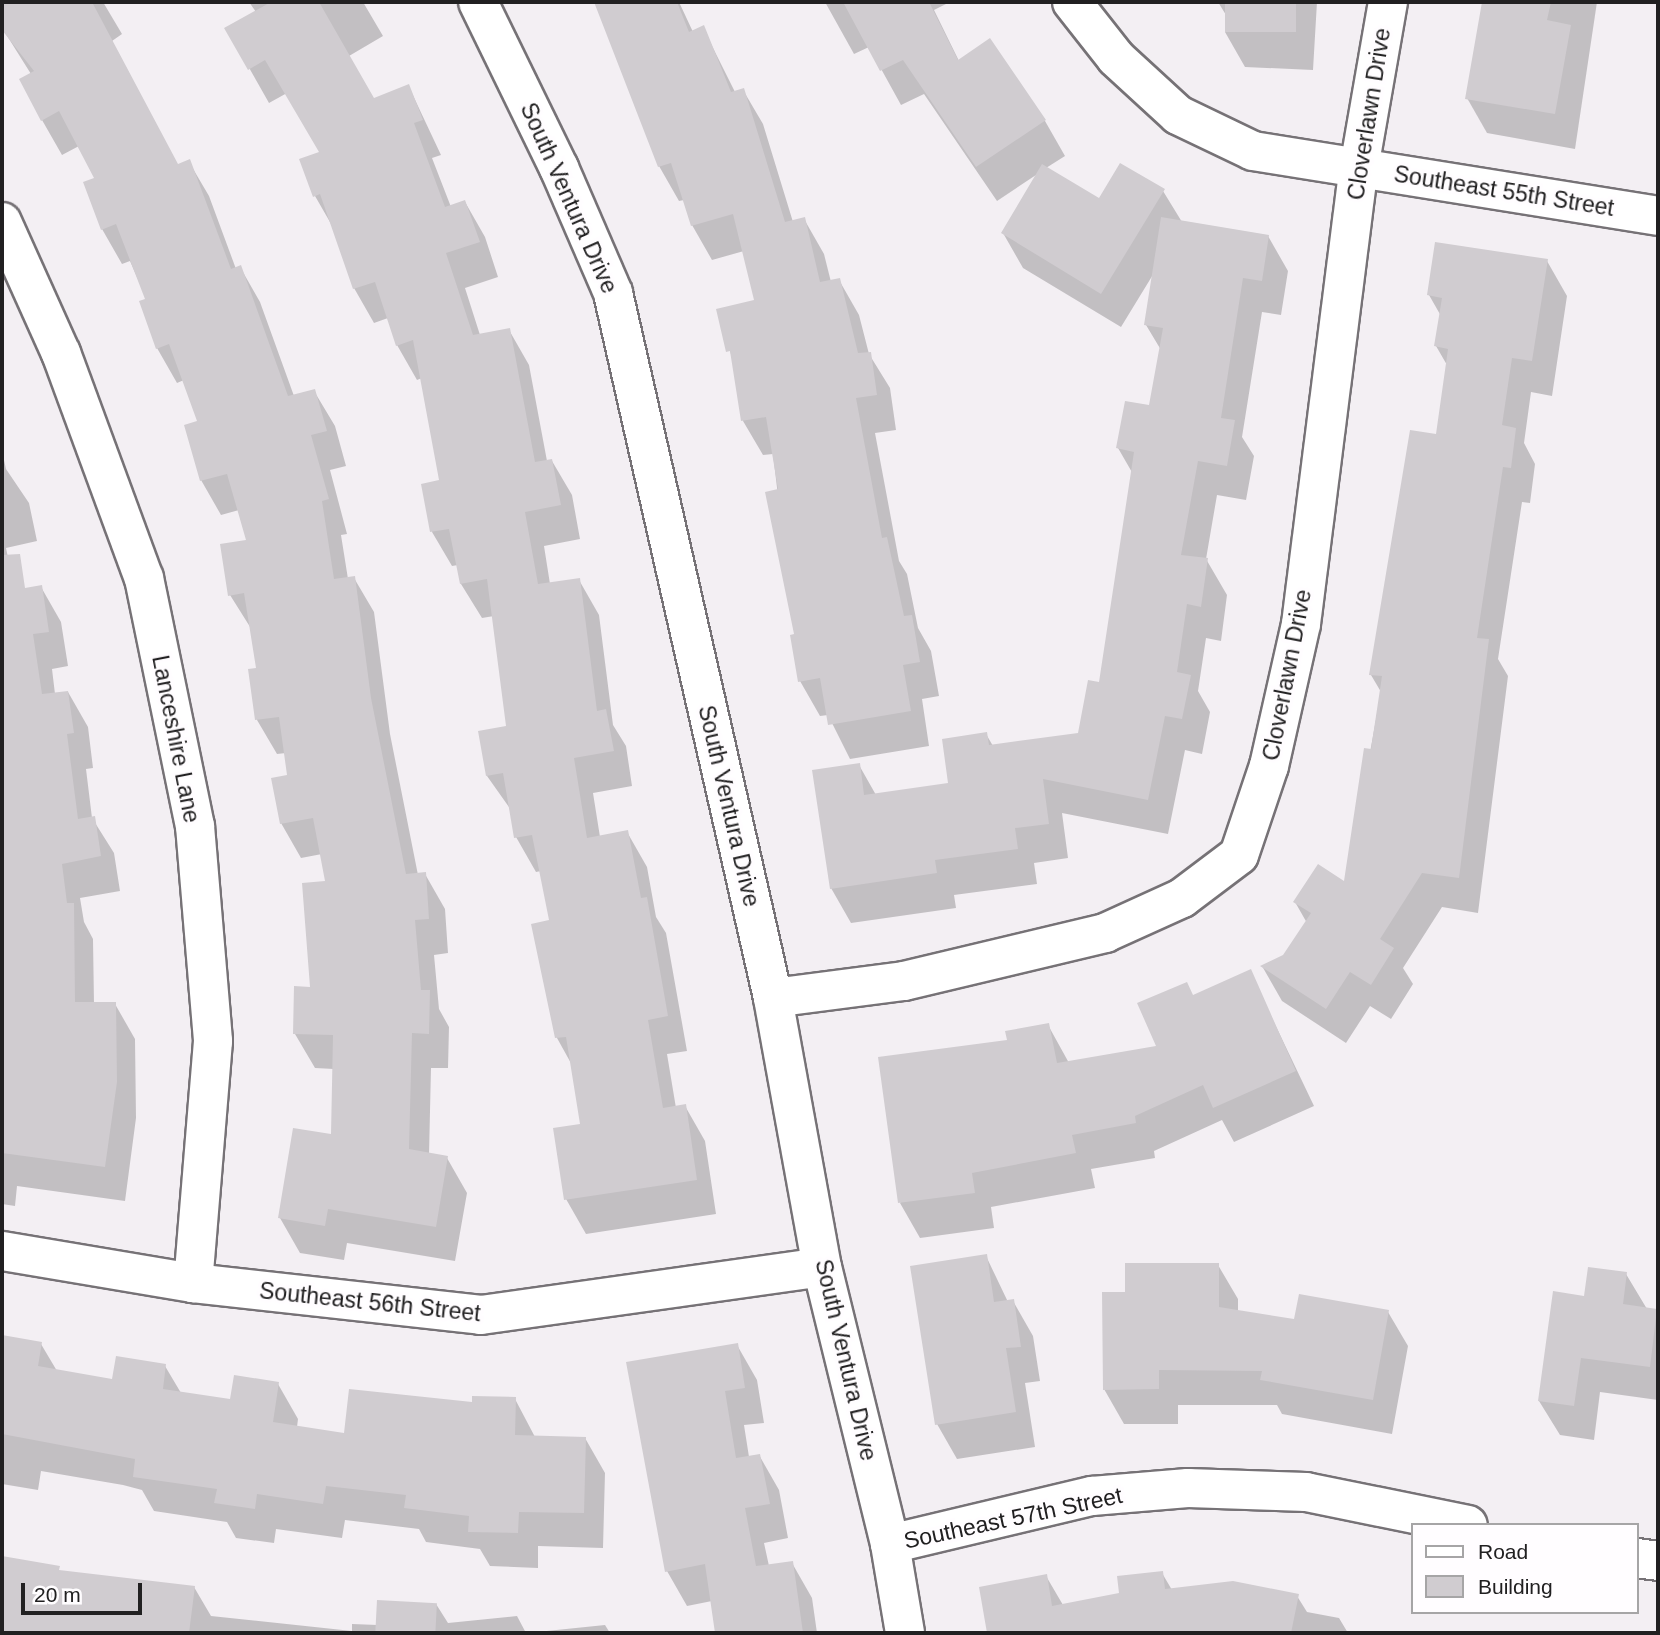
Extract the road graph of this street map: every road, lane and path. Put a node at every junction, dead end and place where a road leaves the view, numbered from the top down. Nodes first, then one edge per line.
1 (478, 2) edge
2 (1072, 2) edge
3 (1388, 2) edge
4 (1359, 167) junction
5 (1658, 216) edge
6 (2, 222) edge
7 (773, 998) junction
8 (2, 1251) edge
9 (822, 1267) junction
10 (193, 1283) junction
11 (1458, 1523) edge
12 (890, 1544) junction
13 (1639, 1558) edge
14 (1658, 1561) edge
15 (905, 1633) edge

1 - 7 street, South Ventura Drive
2 - 4 street, Southeast 55th Street
3 - 4 street, Cloverlawn Drive
4 - 5 street, Southeast 55th Street
4 - 7 street, Cloverlawn Drive
6 - 10 street, Lanceshire Lane
7 - 9 street, South Ventura Drive
8 - 10 street, Southeast 56th Street
9 - 10 street, Southeast 56th Street
9 - 12 street, South Ventura Drive
11 - 12 street, Southeast 57th Street
12 - 15 street, South Ventura Drive
13 - 14 street

